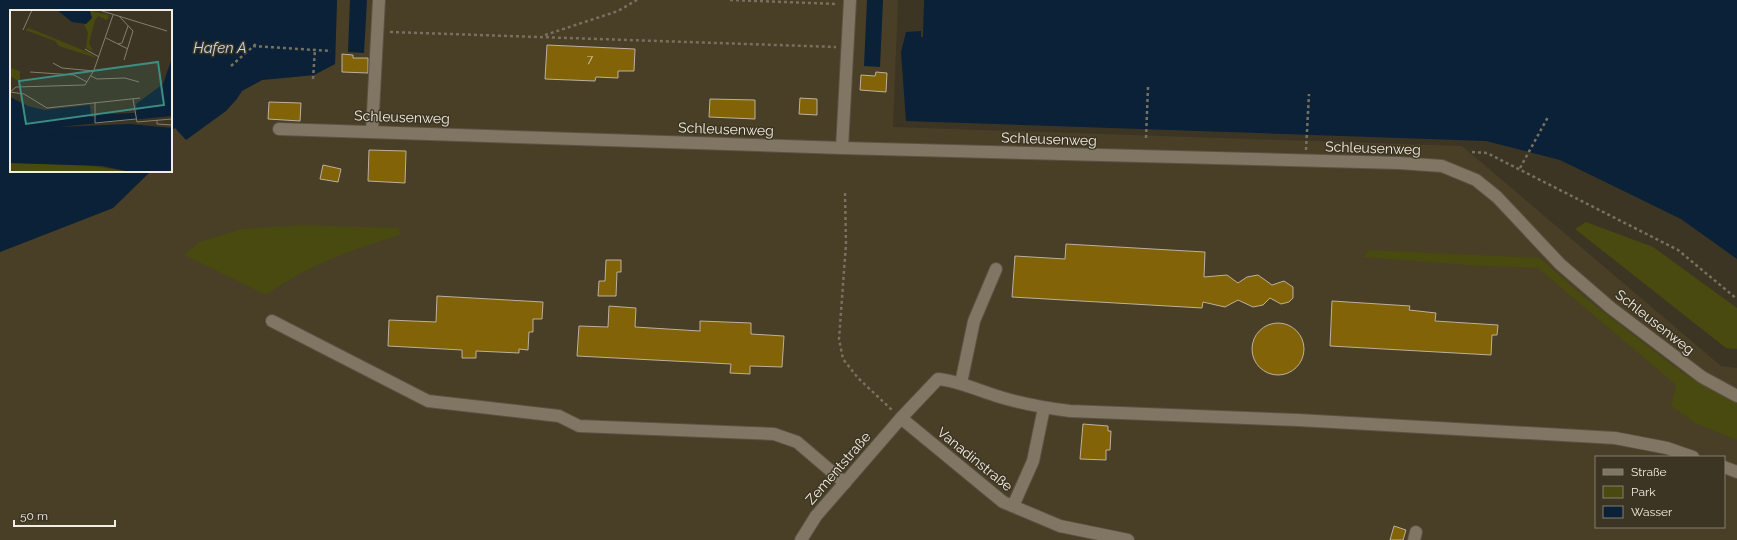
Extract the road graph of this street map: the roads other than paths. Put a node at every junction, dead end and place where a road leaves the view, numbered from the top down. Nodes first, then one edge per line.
1 (379, 0) edge
2 (850, 2) edge
3 (279, 129) dead end
4 (372, 131) junction
5 (842, 148) junction
6 (996, 269) dead end
7 (272, 321) dead end
8 (961, 383) junction
9 (1737, 396) edge
10 (1044, 408) junction
11 (901, 418) junction
12 (1690, 456) edge
13 (1725, 467) edge
14 (1737, 472) edge
15 (845, 483) junction
16 (1013, 506) junction
17 (801, 540) edge
18 (1128, 540) edge

1 - 4 street
2 - 5 street
3 - 4 street, Schleusenweg
4 - 5 street, Schleusenweg
5 - 9 street, Schleusenweg
6 - 8 street
7 - 15 street
8 - 10 street
8 - 11 street, Zementstraße
10 - 12 street
10 - 16 street
11 - 15 street, Zementstraße
11 - 16 street, Vanadinstraße
13 - 14 street
15 - 17 street, Zementstraße
16 - 18 street, Vanadinstraße

